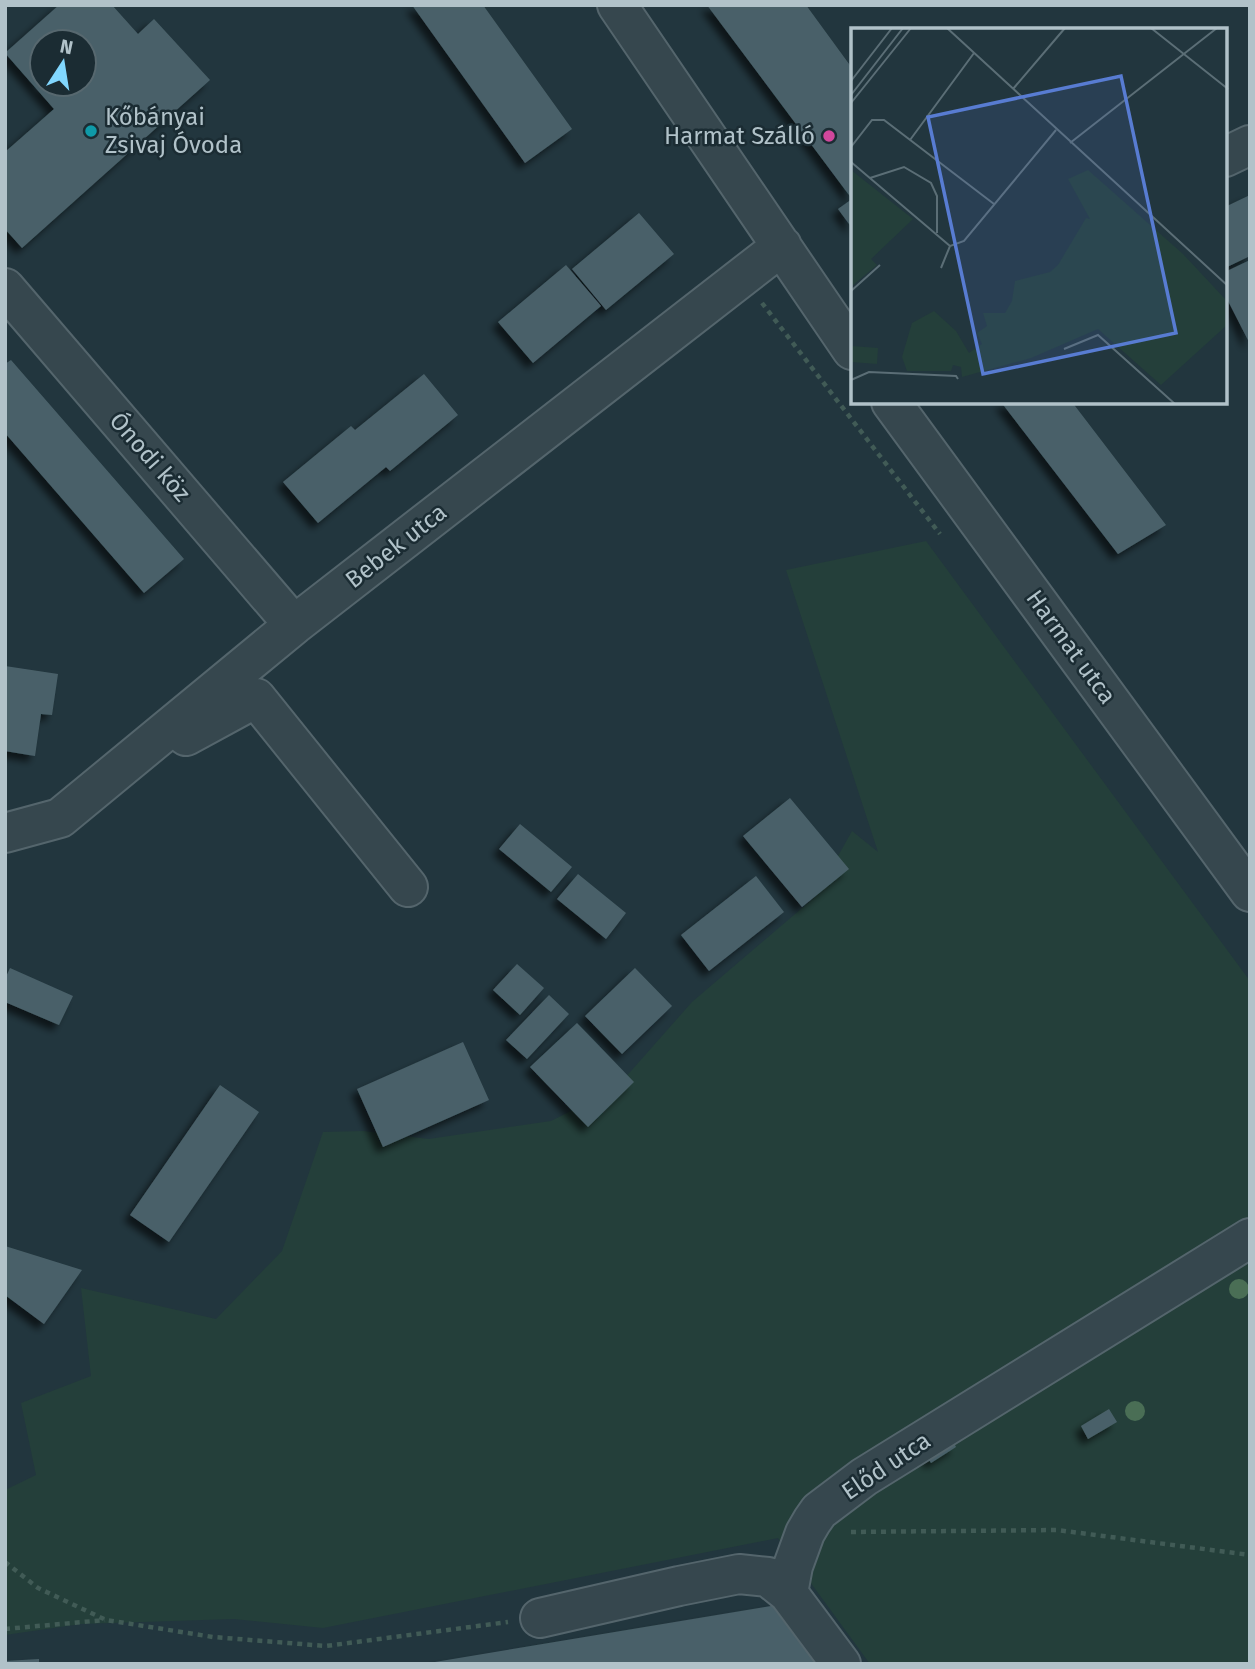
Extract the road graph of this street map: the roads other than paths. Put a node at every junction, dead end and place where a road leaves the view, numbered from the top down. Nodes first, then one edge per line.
1 (617, 5) edge
2 (1250, 145) edge
3 (1227, 156) edge
4 (782, 246) junction
5 (5, 288) edge
6 (851, 345) edge
7 (892, 404) edge
8 (294, 625) junction
9 (107, 779) junction
10 (5, 833) edge
11 (408, 887) dead end
12 (1250, 891) edge
13 (1250, 1238) edge
14 (788, 1594) junction
15 (540, 1618) road end
16 (841, 1664) edge

1 - 4 street
2 - 3 street
4 - 6 street
4 - 8 street, Bebek utca
5 - 8 street, Ónodi köz
7 - 12 street, Harmat utca
8 - 9 street, Bebek utca
9 - 10 street, Bebek utca
9 - 11 street
13 - 14 street, Előd utca
14 - 15 street
14 - 16 street

